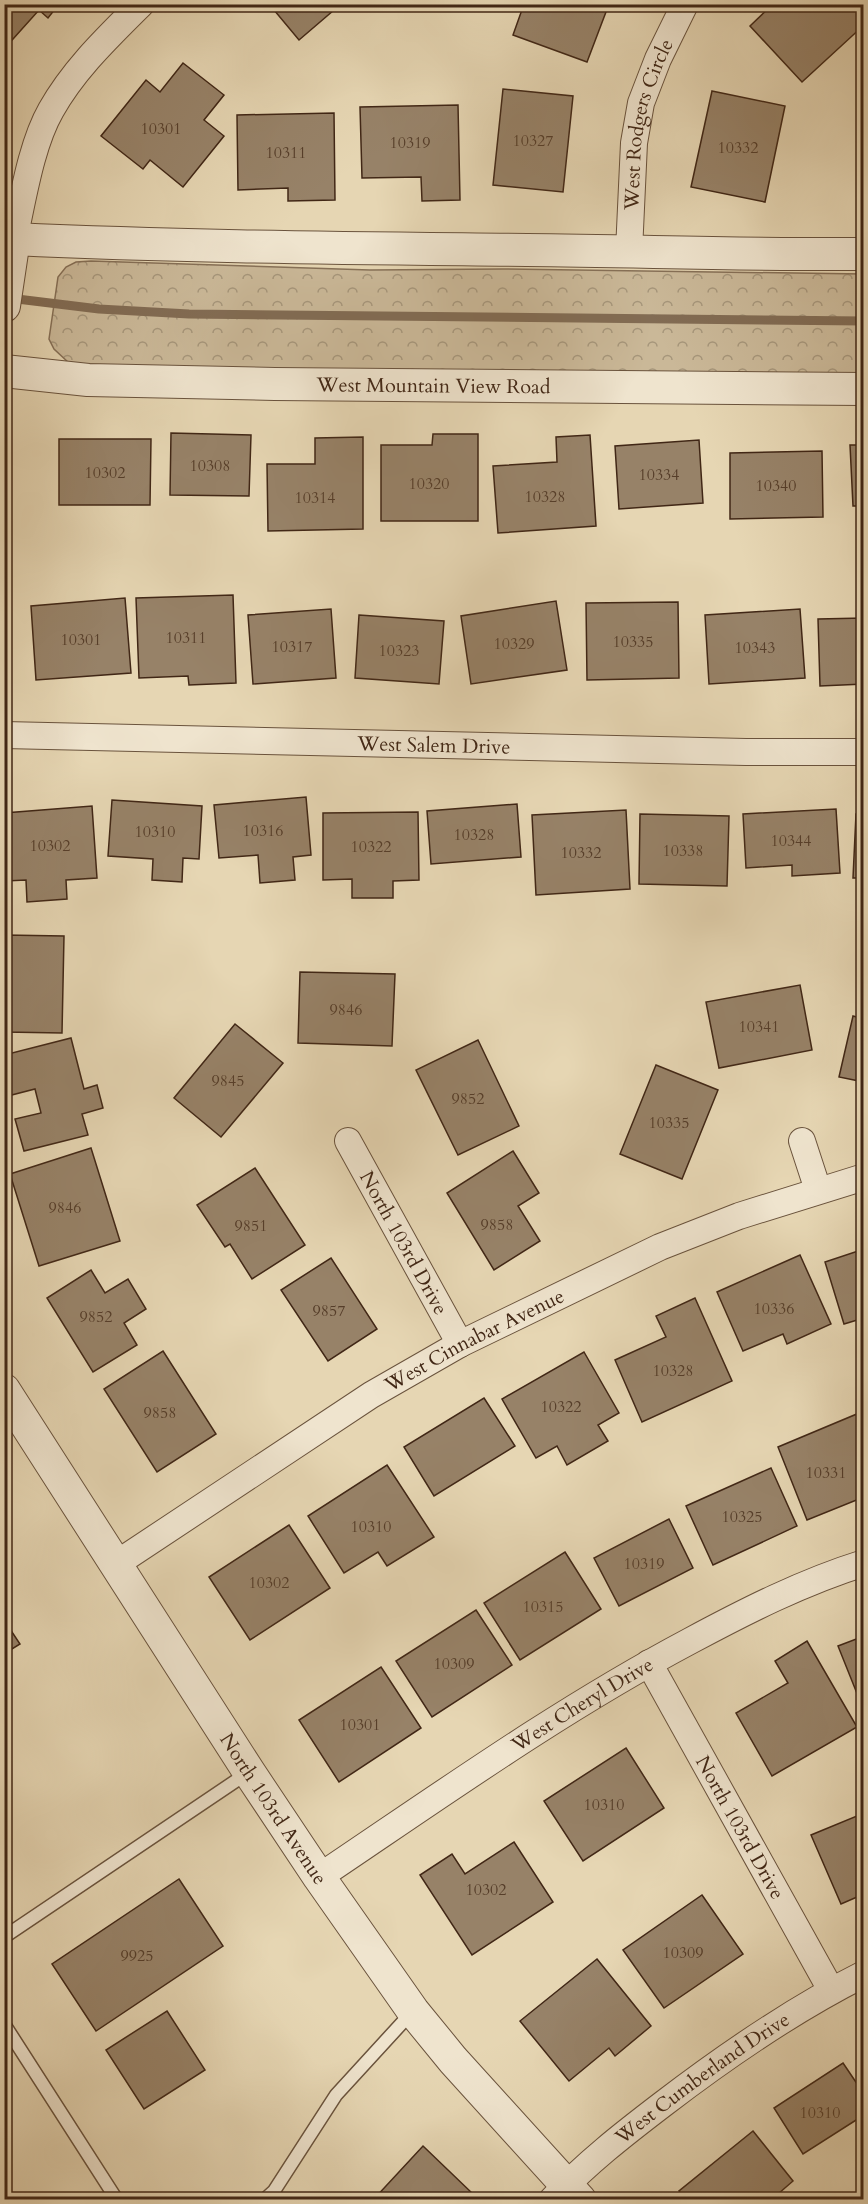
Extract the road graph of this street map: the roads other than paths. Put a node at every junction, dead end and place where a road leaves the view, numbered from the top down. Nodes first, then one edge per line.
1 (141, 4) edge
2 (685, 4) edge
3 (9, 238) edge
4 (629, 251) junction
5 (864, 255) edge
6 (4, 306) edge
7 (4, 371) edge
8 (864, 389) edge
9 (4, 735) edge
10 (864, 753) edge
11 (348, 1141) dead end
12 (802, 1141) dead end
13 (864, 1177) edge
14 (818, 1190) junction
15 (460, 1344) junction
16 (4, 1390) edge
17 (864, 1563) edge
18 (116, 1564) junction
19 (649, 1663) junction
20 (249, 1772) junction
21 (319, 1877) junction
22 (4, 1937) edge
23 (864, 1974) edge
24 (831, 1990) junction
25 (413, 2011) junction
26 (4, 2024) edge
27 (566, 2195) edge
28 (117, 2199) edge
29 (264, 2199) edge

1 - 3 street
2 - 4 street, West Rodgers Circle
3 - 4 street
3 - 6 street
4 - 5 street
7 - 8 street, West Mountain View Road
9 - 10 street, West Salem Drive
11 - 15 street, North 103rd Drive
12 - 14 street
13 - 14 street, West Cinnabar Avenue
14 - 15 street, West Cinnabar Avenue
15 - 18 street, West Cinnabar Avenue
16 - 18 street, North 103rd Avenue
17 - 19 street, West Cheryl Drive
18 - 20 street, North 103rd Avenue
19 - 21 street, West Cheryl Drive
19 - 24 street, North 103rd Drive
20 - 21 street, North 103rd Avenue
20 - 22 lane
21 - 25 street, North 103rd Avenue
23 - 24 street, West Cumberland Drive
24 - 27 street, West Cumberland Drive
25 - 27 street, North 103rd Avenue
25 - 29 lane
26 - 28 lane

